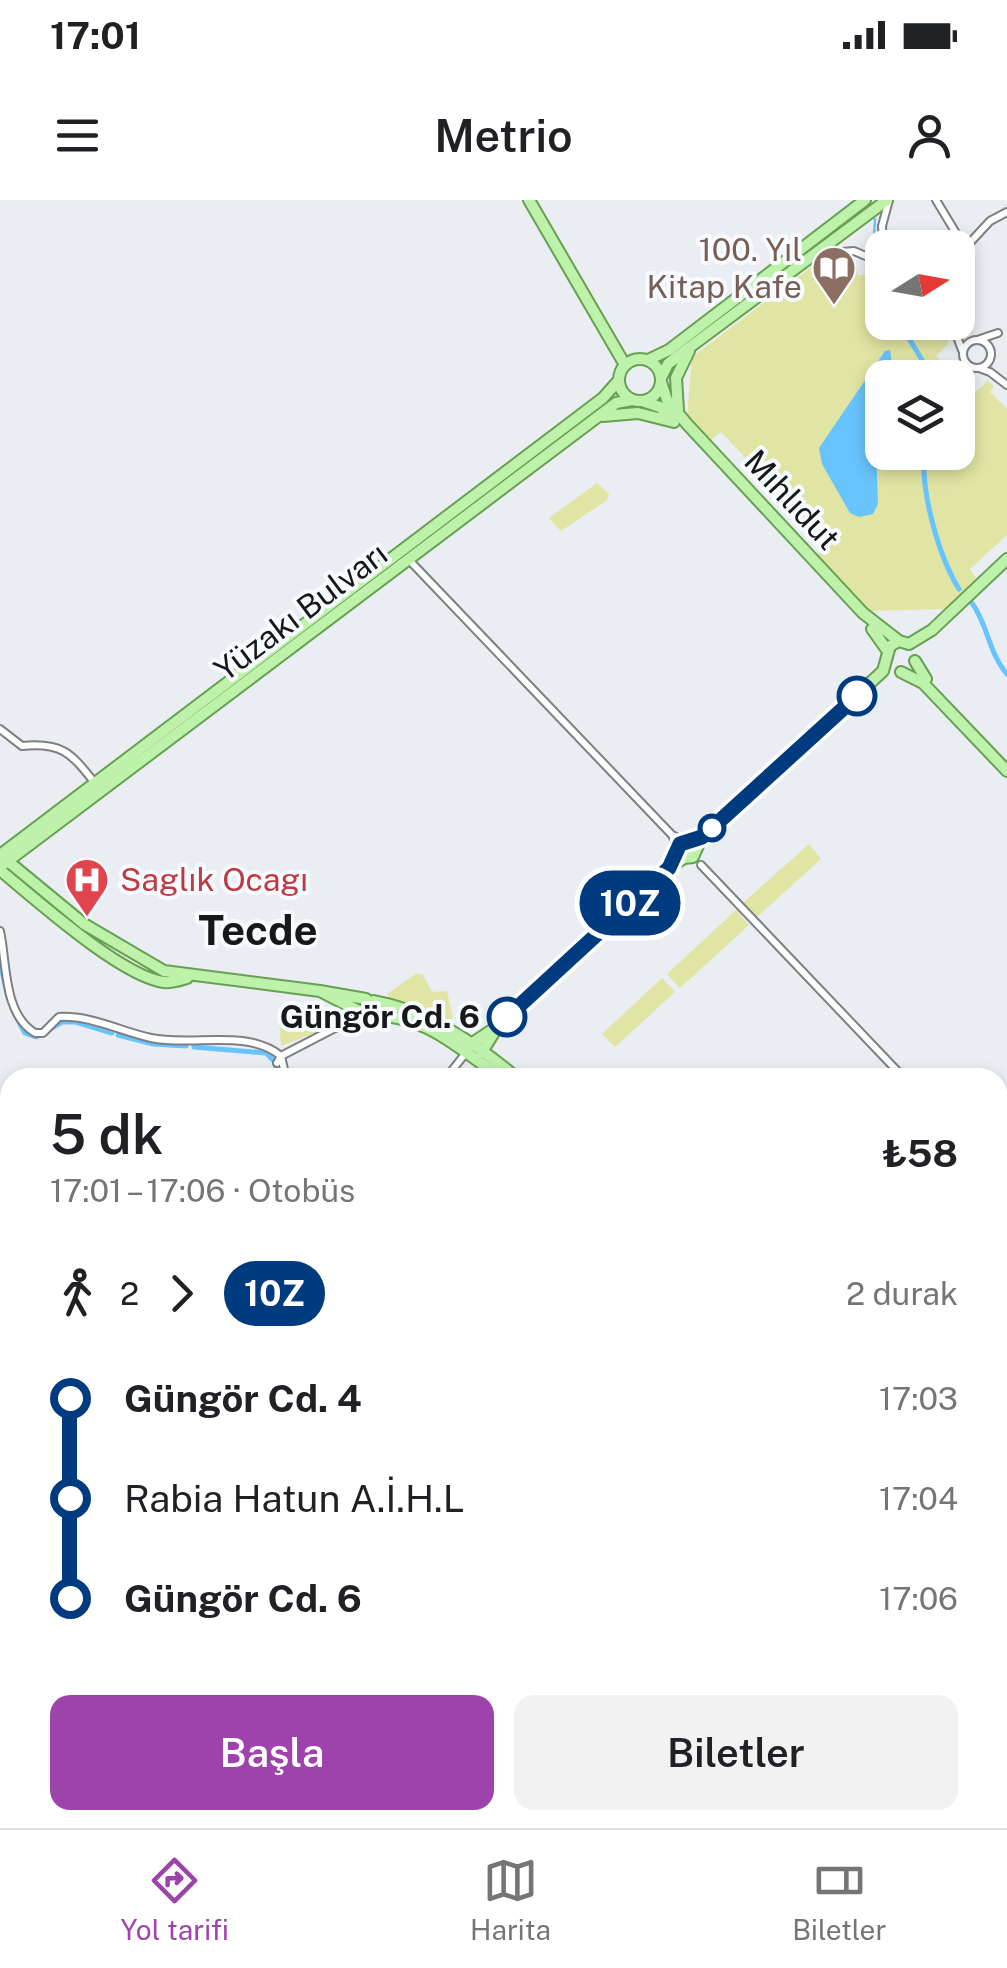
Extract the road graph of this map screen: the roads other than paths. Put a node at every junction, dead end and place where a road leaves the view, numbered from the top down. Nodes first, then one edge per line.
1 (529, 200) edge
2 (865, 200) edge
3 (888, 200) edge
4 (936, 200) edge
5 (1007, 212) edge
6 (882, 230) edge
7 (814, 256) junction
8 (865, 256) edge
9 (976, 339) junction
10 (958, 340) edge
11 (692, 345) junction
12 (962, 354) junction
13 (991, 354) junction
14 (648, 360) junction
15 (625, 365) junction
16 (979, 368) junction
17 (999, 377) junction
18 (618, 380) junction
19 (661, 380) junction
20 (1007, 385) edge
21 (637, 401) junction
22 (597, 418) junction
23 (680, 420) junction
24 (1007, 558) edge
25 (410, 561) junction
26 (334, 601) junction
27 (342, 612) junction
28 (932, 630) junction
29 (904, 642) junction
30 (915, 659) junction
31 (890, 665) junction
32 (0, 728) edge
33 (1007, 763) edge
34 (1007, 771) edge
35 (94, 782) junction
36 (27, 844) junction
37 (13, 845) junction
38 (0, 846) edge
39 (689, 849) junction
40 (1, 860) edge
41 (23, 873) junction
42 (0, 931) edge
43 (196, 976) junction
44 (320, 991) junction
45 (338, 998) junction
46 (369, 1000) junction
47 (364, 1013) junction
48 (340, 1026) junction
49 (498, 1026) junction
50 (471, 1041) junction
51 (484, 1050) junction
52 (468, 1055) junction
53 (279, 1060) junction
54 (282, 1068) edge
55 (456, 1068) edge
56 (488, 1068) edge
57 (505, 1068) edge
58 (895, 1068) edge

1 - 15 main road
2 - 14 main road
3 - 6 street
3 - 7 main road
4 - 5 street
7 - 8 street
7 - 11 main road
9 - 12 street
9 - 13 street
9 - 13 street
10 - 12 street
11 - 19 main road
11 - 23 main road
12 - 16 street
13 - 16 street
13 - 17 street
14 - 15 main road
14 - 19 main road
15 - 18 main road
16 - 17 street
17 - 20 street
18 - 21 main road
18 - 26 main road, Yüzakı Bulvarı
19 - 21 main road
19 - 23 main road, Mıhlıdut
21 - 22 main road, Yüzakı Bulvarı
21 - 23 main road, Mıhlıdut
22 - 23 main road
22 - 25 main road, Yüzakı Bulvarı
23 - 29 main road, Mıhlıdut
23 - 31 main road, Mıhlıdut
24 - 28 main road
25 - 27 main road, Yüzakı Bulvarı
25 - 39 street
26 - 27 main road
26 - 35 main road, Yüzakı Bulvarı
27 - 36 main road, Yüzakı Bulvarı
28 - 29 main road
28 - 30 main road
29 - 30 main road, Mıhlıdut
29 - 31 main road
30 - 31 main road
30 - 33 main road
31 - 34 main road, Mıhlıdut
31 - 39 main road
32 - 35 street
35 - 37 main road, Yüzakı Bulvarı
36 - 40 main road, Yüzakı Bulvarı
36 - 41 main road
37 - 38 main road
37 - 40 main road, Yüzakı Bulvarı
39 - 49 main road
39 - 58 street
40 - 41 main road
40 - 43 main road
41 - 43 main road
42 - 53 street
43 - 44 main road
44 - 45 main road
44 - 46 main road
45 - 47 main road
45 - 48 street
46 - 47 main road
46 - 50 main road
47 - 48 street
47 - 52 main road
48 - 53 street
49 - 50 main road
49 - 51 main road
50 - 51 main road
50 - 52 main road
51 - 52 main road
51 - 57 main road
52 - 55 street
52 - 56 main road
53 - 54 street

